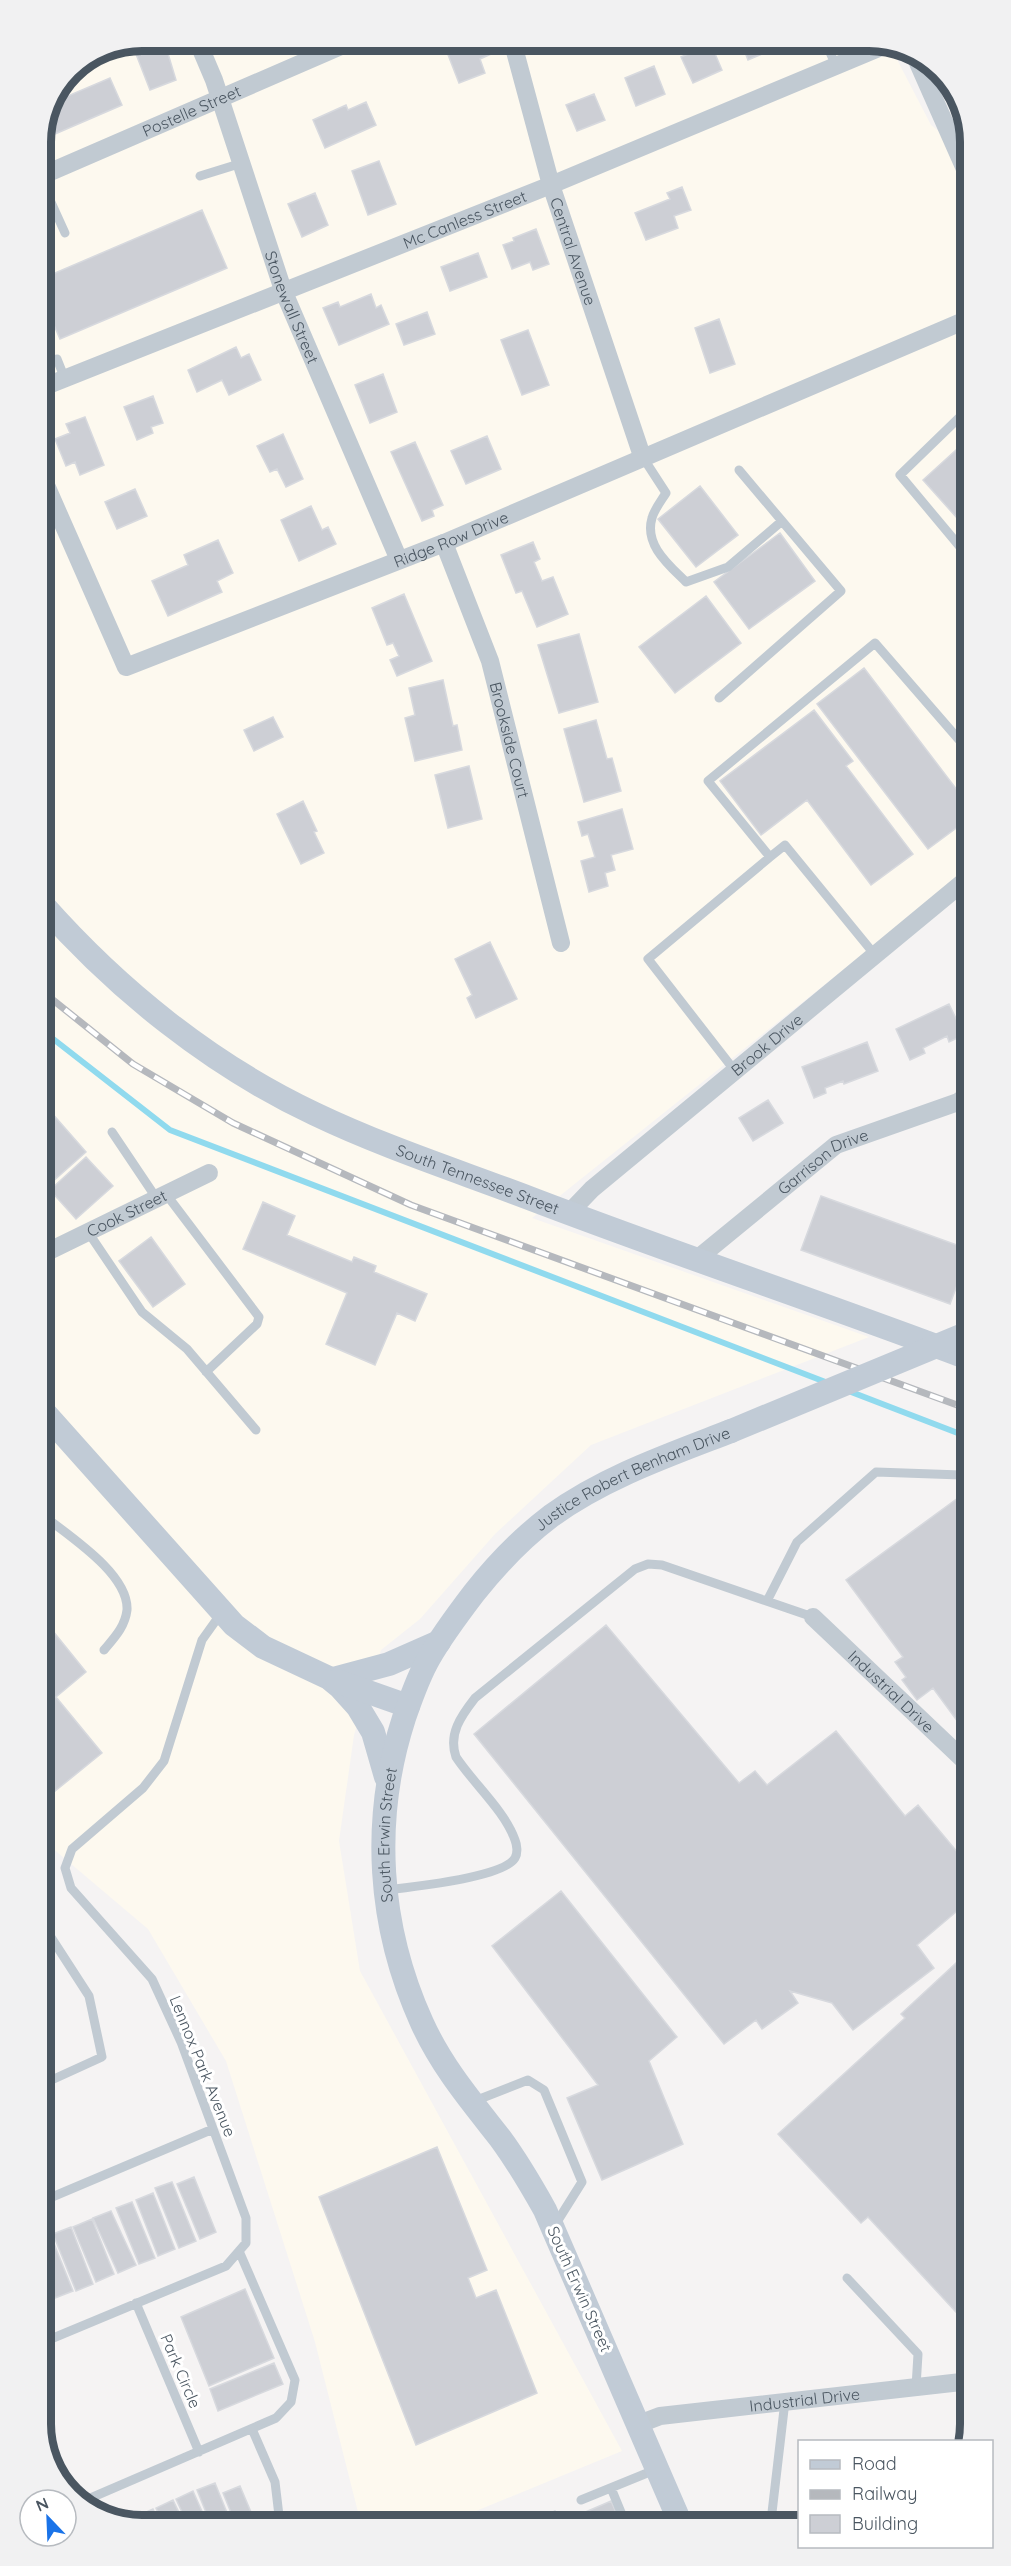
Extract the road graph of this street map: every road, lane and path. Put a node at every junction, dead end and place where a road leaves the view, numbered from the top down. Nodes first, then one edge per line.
1 (202, 51) edge
2 (329, 51) edge
3 (515, 51) edge
4 (829, 51) edge
5 (872, 51) edge
6 (836, 66) junction
7 (920, 67) edge
8 (220, 97) junction
9 (960, 158) edge
10 (242, 163) junction
11 (51, 172) edge
12 (200, 176) dead end
13 (551, 185) junction
14 (51, 202) edge
15 (65, 233) dead end
16 (283, 291) junction
17 (960, 323) edge
18 (57, 359) dead end
19 (65, 379) junction
20 (51, 384) edge
21 (960, 417) edge
22 (642, 456) junction
23 (739, 470) dead end
24 (51, 497) edge
25 (782, 521) junction
26 (444, 543) junction
27 (960, 547) edge
28 (399, 560) junction
29 (719, 699) dead end
30 (960, 741) edge
31 (770, 857) junction
32 (960, 885) edge
33 (51, 914) edge
34 (561, 943) dead end
35 (875, 955) junction
36 (735, 1071) junction
37 (960, 1101) edge
38 (112, 1132) dead end
39 (209, 1173) dead end
40 (161, 1196) junction
41 (569, 1213) junction
42 (88, 1232) junction
43 (51, 1250) edge
44 (697, 1259) junction
45 (960, 1336) edge
46 (960, 1355) edge
47 (206, 1372) junction
48 (51, 1419) edge
49 (256, 1430) dead end
50 (960, 1475) edge
51 (51, 1522) edge
52 (767, 1601) junction
53 (222, 1612) junction
54 (813, 1617) joint
55 (439, 1642) junction
56 (104, 1650) dead end
57 (331, 1678) junction
58 (408, 1706) junction
59 (960, 1756) edge
60 (388, 1785) junction
61 (384, 1890) junction
62 (51, 1937) edge
63 (51, 2079) edge
64 (471, 2103) junction
65 (213, 2129) junction
66 (51, 2197) edge
67 (553, 2227) junction
68 (239, 2251) junction
69 (847, 2278) dead end
70 (136, 2303) junction
71 (51, 2338) edge
72 (960, 2382) edge
73 (915, 2387) junction
74 (786, 2400) junction
75 (639, 2424) junction
76 (252, 2429) junction
77 (198, 2452) junction
78 (658, 2469) junction
79 (611, 2488) junction
80 (90, 2498) edge
81 (581, 2500) dead end
82 (279, 2515) edge
83 (622, 2515) edge
84 (677, 2515) edge
85 (772, 2515) edge

1 - 8 street, Stonewall Street
2 - 8 street, Postelle Street
3 - 13 street, Central Avenue
4 - 6 lane
5 - 6 street, Mc Canless Street
6 - 13 street, Mc Canless Street
7 - 9 street
8 - 10 street, Stonewall Street
8 - 11 street, Postelle Street
10 - 12 lane
10 - 16 street, Stonewall Street
13 - 16 street, Mc Canless Street
13 - 22 street, Central Avenue
14 - 15 lane
16 - 19 street, Mc Canless Street
16 - 28 street, Stonewall Street
17 - 22 street, Ridge Row Drive
18 - 19 lane
19 - 20 street, Mc Canless Street
21 - 27 lane
22 - 25 lane
22 - 26 street, Ridge Row Drive
23 - 25 lane
24 - 28 street, Ridge Row Drive
25 - 29 lane
26 - 28 street, Ridge Row Drive
26 - 34 street, Brookside Court
30 - 31 lane
31 - 35 lane
31 - 36 lane
32 - 35 street, Brook Drive
33 - 41 street, South Tennessee Street
35 - 36 street, Brook Drive
36 - 41 street, Brook Drive
37 - 44 street, Garrison Drive
38 - 40 lane
39 - 40 street, Cook Street
40 - 42 street, Cook Street
40 - 47 lane
41 - 44 street, South Tennessee Street
42 - 43 street, Cook Street
42 - 47 lane
44 - 46 street, South Tennessee Street
45 - 55 street, Justice Robert Benham Drive, bridge
47 - 49 lane
48 - 53 street
50 - 52 lane
51 - 56 lane
52 - 54 lane
52 - 61 lane
53 - 57 street
53 - 65 lane, Lennox Park Avenue
54 - 59 street, Industrial Drive
55 - 57 street
55 - 58 street, Justice Robert Benham Drive
57 - 58 street
57 - 60 street
58 - 60 street, South Erwin Street
60 - 61 street, South Erwin Street
61 - 64 street, South Erwin Street
62 - 63 lane
64 - 67 street, South Erwin Street
64 - 67 lane
65 - 66 lane
65 - 68 lane, Lennox Park Avenue
67 - 75 street, South Erwin Street
68 - 70 lane
68 - 76 lane
69 - 73 lane
70 - 71 lane
70 - 77 lane, Park Circle
72 - 73 street, Industrial Drive
73 - 74 street, Industrial Drive
74 - 75 street, Industrial Drive
74 - 85 lane
75 - 78 street, South Erwin Street
76 - 77 lane
76 - 82 lane
77 - 80 lane
78 - 79 lane
78 - 84 street, South Erwin Street
79 - 81 lane
79 - 83 lane

